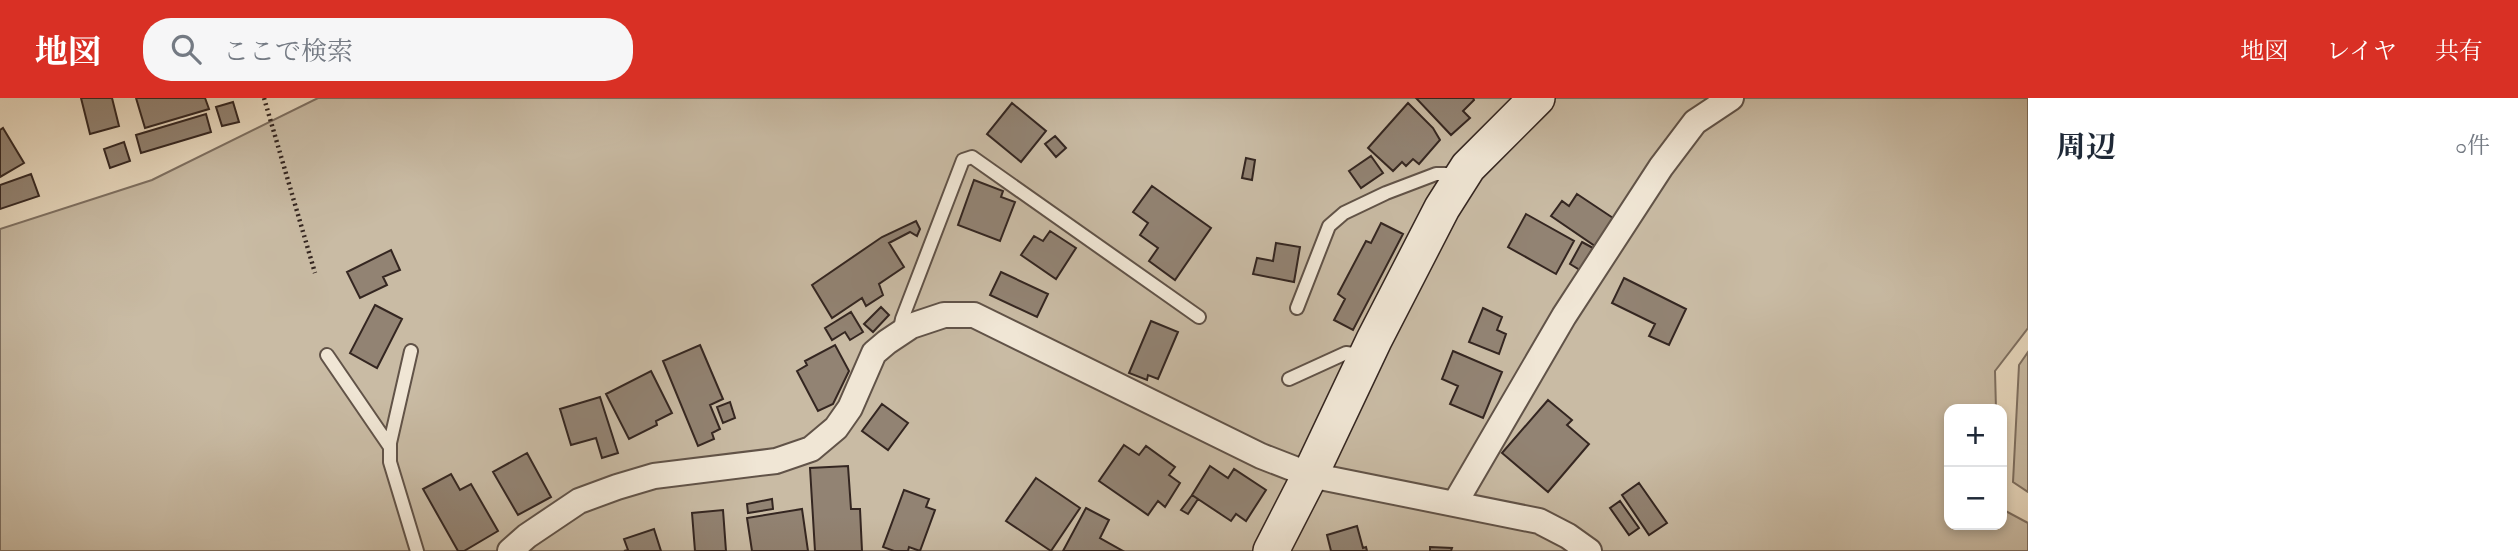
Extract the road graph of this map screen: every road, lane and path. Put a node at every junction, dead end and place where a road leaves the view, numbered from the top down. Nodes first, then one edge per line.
1 (264, 98) edge
2 (1537, 98) edge
3 (1731, 98) edge
4 (1463, 174) junction
5 (315, 273) dead end
6 (1297, 308) dead end
7 (1199, 317) dead end
8 (899, 334) junction
9 (411, 351) dead end
10 (327, 355) dead end
11 (1367, 355) junction
12 (1289, 379) dead end
13 (390, 447) junction
14 (1310, 475) junction
15 (1455, 503) junction
16 (417, 551) edge
17 (510, 551) edge
18 (1271, 551) edge
19 (1589, 551) edge

1 - 5 path
2 - 4 street
3 - 15 street
4 - 6 lane
4 - 11 street
7 - 8 lane
8 - 14 street
8 - 17 street
9 - 13 lane
10 - 13 lane
11 - 12 lane
11 - 14 street
13 - 16 lane
14 - 15 street
14 - 18 street
15 - 19 street

